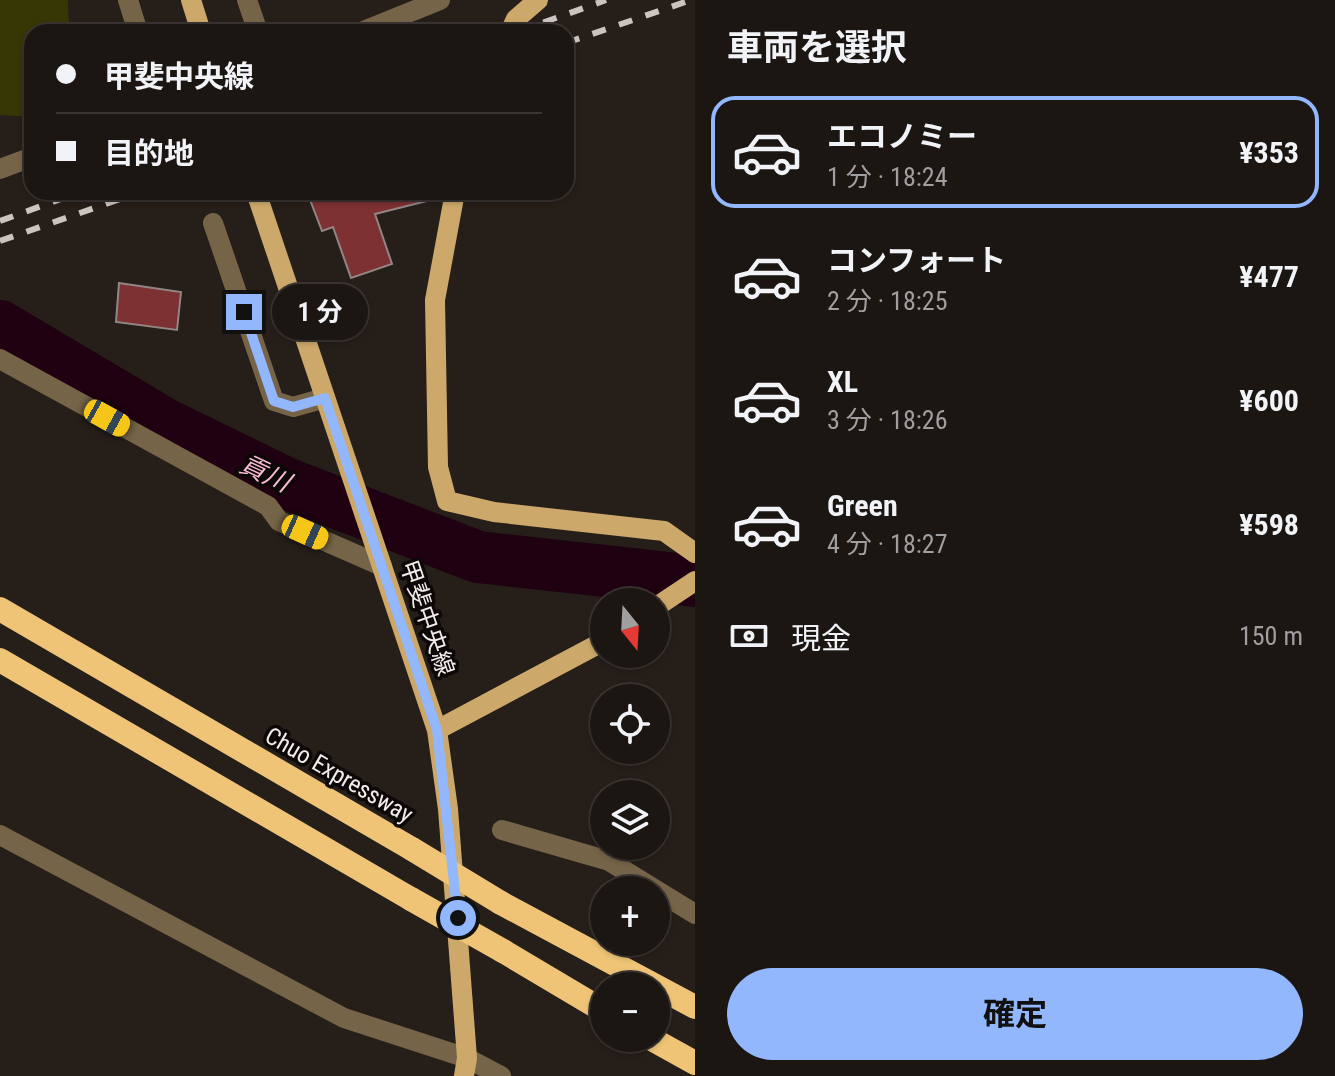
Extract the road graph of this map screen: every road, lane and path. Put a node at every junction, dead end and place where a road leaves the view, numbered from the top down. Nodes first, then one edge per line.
1 (128, 0) edge
2 (191, 0) edge
3 (247, 0) edge
4 (440, 0) edge
5 (538, 0) edge
6 (136, 24) edge
7 (198, 24) edge
8 (255, 24) edge
9 (381, 24) edge
10 (514, 24) edge
11 (24, 160) edge
12 (0, 169) edge
13 (259, 200) edge
14 (454, 200) edge
15 (213, 223) dead end
16 (0, 359) edge
17 (328, 404) junction
18 (695, 553) edge
19 (381, 565) junction
20 (695, 581) edge
21 (670, 598) edge
22 (0, 609) edge
23 (590, 648) edge
24 (0, 660) edge
25 (437, 730) junction
26 (502, 830) dead end
27 (0, 835) edge
28 (633, 876) edge
29 (670, 899) edge
30 (695, 914) edge
31 (590, 1003) edge
32 (695, 1007) edge
33 (670, 1049) edge
34 (695, 1063) edge
35 (465, 1067) edge
36 (501, 1076) edge

1 - 6 street
2 - 7 main road
3 - 8 street
4 - 9 street
5 - 10 main road
11 - 12 street
13 - 17 main road, 甲斐中央線
14 - 18 main road
15 - 17 street
16 - 19 street
17 - 19 main road, 甲斐中央線
19 - 25 main road, 甲斐中央線
20 - 21 main road
22 - 32 highway, Chuo Expressway, bridge
23 - 25 main road
24 - 31 highway, bridge
25 - 35 main road, 甲斐中央線
26 - 28 street
27 - 35 street
29 - 30 street
33 - 34 highway
35 - 36 street

